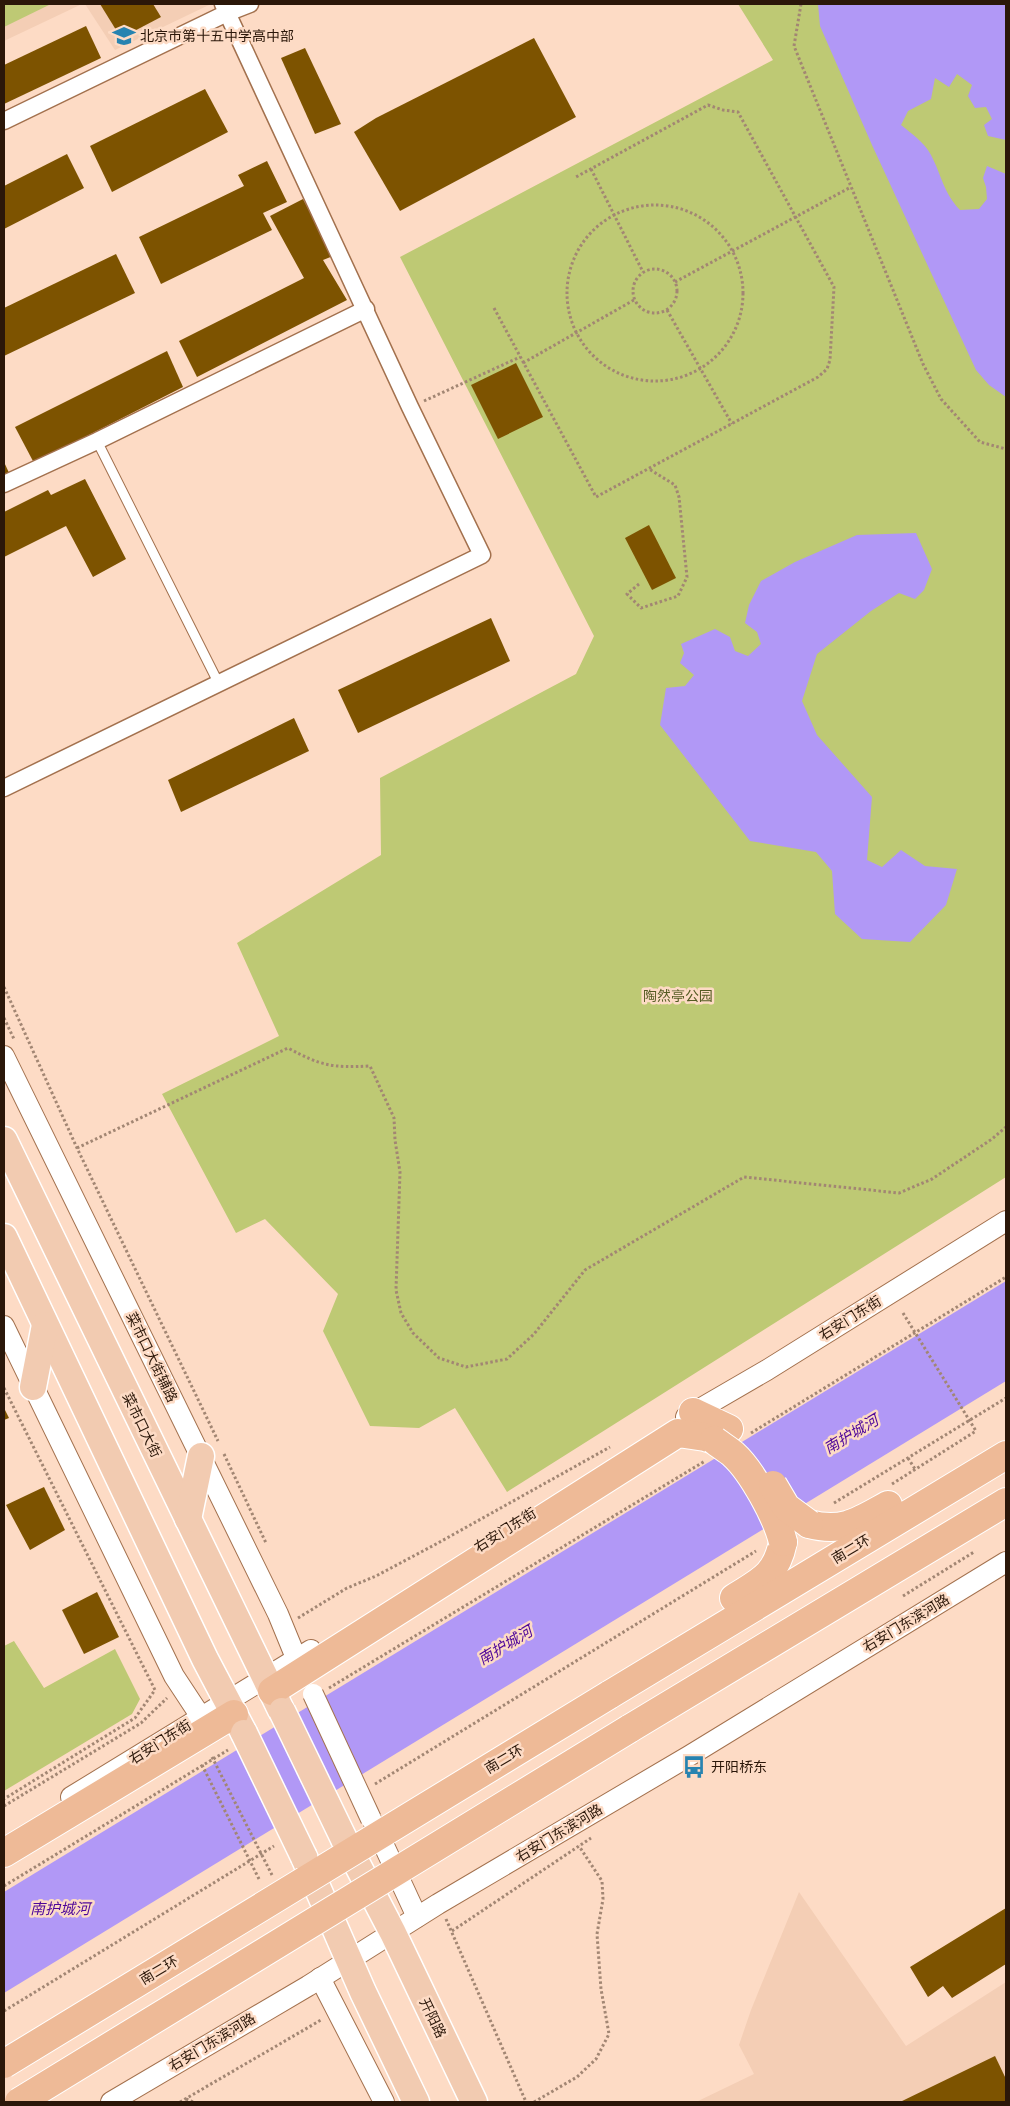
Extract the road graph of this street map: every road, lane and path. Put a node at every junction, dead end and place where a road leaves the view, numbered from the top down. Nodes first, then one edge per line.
1 (250, 4) edge
2 (801, 4) edge
3 (225, 8) edge
4 (4, 121) edge
5 (591, 169) junction
6 (576, 177) dead end
7 (851, 187) junction
8 (614, 215) junction
9 (796, 217) junction
10 (733, 251) junction
11 (643, 272) junction
12 (675, 282) junction
13 (634, 300) junction
14 (494, 308) dead end
15 (366, 309) junction
16 (667, 310) junction
17 (576, 333) junction
18 (520, 357) junction
19 (523, 363) junction
20 (699, 369) junction
21 (410, 407) junction
22 (732, 424) junction
23 (97, 441) junction
24 (1006, 449) edge
25 (648, 469) junction
26 (4, 484) edge
27 (639, 584) dead end
28 (218, 682) junction
29 (4, 788) edge
30 (4, 987) edge
31 (4, 1056) edge
32 (1006, 1127) edge
33 (4, 1140) edge
34 (77, 1148) junction
35 (1006, 1221) edge
36 (4, 1237) edge
37 (1006, 1277) edge
38 (903, 1313) dead end
39 (45, 1325) junction
40 (4, 1326) edge
41 (33, 1387) junction
42 (4, 1388) edge
43 (1006, 1398) edge
44 (693, 1412) junction
45 (618, 1442) dead end
46 (724, 1442) junction
47 (214, 1450) junction
48 (1006, 1450) edge
49 (1006, 1455) edge
50 (908, 1458) junction
51 (915, 1469) junction
52 (895, 1482) dead end
53 (1006, 1502) edge
54 (829, 1506) dead end
55 (188, 1519) junction
56 (772, 1545) junction
57 (270, 1550) dead end
58 (974, 1552) dead end
59 (1006, 1562) edge
60 (903, 1596) dead end
61 (292, 1621) dead end
62 (657, 1666) junction
63 (308, 1680) junction
64 (172, 1693) dead end
65 (273, 1693) junction
66 (201, 1717) junction
67 (234, 1724) junction
68 (212, 1757) dead end
69 (202, 1765) dead end
70 (367, 1789) dead end
71 (4, 1799) edge
72 (4, 1806) edge
73 (4, 1838) edge
74 (344, 1839) joint
75 (282, 1841) dead end
76 (579, 1846) dead end
77 (4, 1853) edge
78 (272, 1876) dead end
79 (261, 1882) dead end
80 (4, 1886) edge
81 (417, 1917) junction
82 (452, 1931) dead end
83 (393, 1933) junction
84 (349, 1961) junction
85 (320, 1978) junction
86 (4, 2011) edge
87 (324, 2018) dead end
88 (4, 2064) edge
89 (186, 2098) junction
90 (19, 2102) edge
91 (111, 2102) edge
92 (180, 2102) edge
93 (193, 2102) edge
94 (384, 2102) edge
95 (416, 2102) edge
96 (474, 2102) edge
97 (526, 2102) edge
98 (534, 2102) edge

1 - 3 street
2 - 7 path
3 - 4 street
3 - 15 street
5 - 6 path
5 - 8 path
5 - 9 path
7 - 9 path
7 - 24 path
8 - 10 path
8 - 11 path
8 - 17 path
9 - 10 path
9 - 22 path
10 - 12 path
10 - 20 path
11 - 12 path
11 - 13 path
12 - 16 path
13 - 16 path
13 - 17 path
14 - 18 path
15 - 21 street
15 - 23 street
16 - 20 path
17 - 19 path
17 - 20 path
18 - 19 path
18 - 21 path
19 - 25 path
20 - 22 path
21 - 28 street
22 - 25 path
23 - 26 street
23 - 28 lane
25 - 27 path
28 - 29 street
30 - 34 path
31 - 47 street, 菜市口大街辅路
32 - 34 path
33 - 55 main road, 菜市口大街
34 - 47 path
35 - 44 street, 右安门东街
36 - 39 main road
37 - 46 path
38 - 51 path, bridge
39 - 41 main road
39 - 67 main road
40 - 41 street
41 - 66 street
42 - 71 path
43 - 50 path
44 - 46 highway
44 - 63 street, 右安门东街
45 - 61 path
46 - 48 highway, bridge
46 - 56 highway, bridge
46 - 63 path
46 - 63 highway
47 - 55 main road
47 - 57 path
47 - 63 street, 菜市口大街辅路
49 - 62 highway, 南二环
50 - 51 path
50 - 54 path
51 - 52 path
53 - 90 highway, bridge
55 - 65 main road, 菜市口大街
56 - 62 highway
56 - 70 path
58 - 60 path
59 - 81 street, 右安门东滨河路
62 - 88 highway, 南二环, bridge
63 - 65 highway
63 - 81 street, 菜市口大街辅路, bridge
64 - 72 path
65 - 67 street, 右安门东街
65 - 74 main road, 菜市口大街, bridge
66 - 67 street, 右安门东街
66 - 73 street, 右安门东街
67 - 77 highway
67 - 80 path
67 - 84 main road, bridge
68 - 78 path, bridge
69 - 79 path, bridge
74 - 83 main road, 开阳路
75 - 86 path
76 - 98 path
81 - 83 street, 右安门东滨河路
82 - 97 path
83 - 84 street, 右安门东滨河路
83 - 96 main road, 开阳路
84 - 85 street, 右安门东滨河路
84 - 95 main road
85 - 91 street, 右安门东滨河路
85 - 94 street
87 - 89 path
89 - 92 path
89 - 93 path

